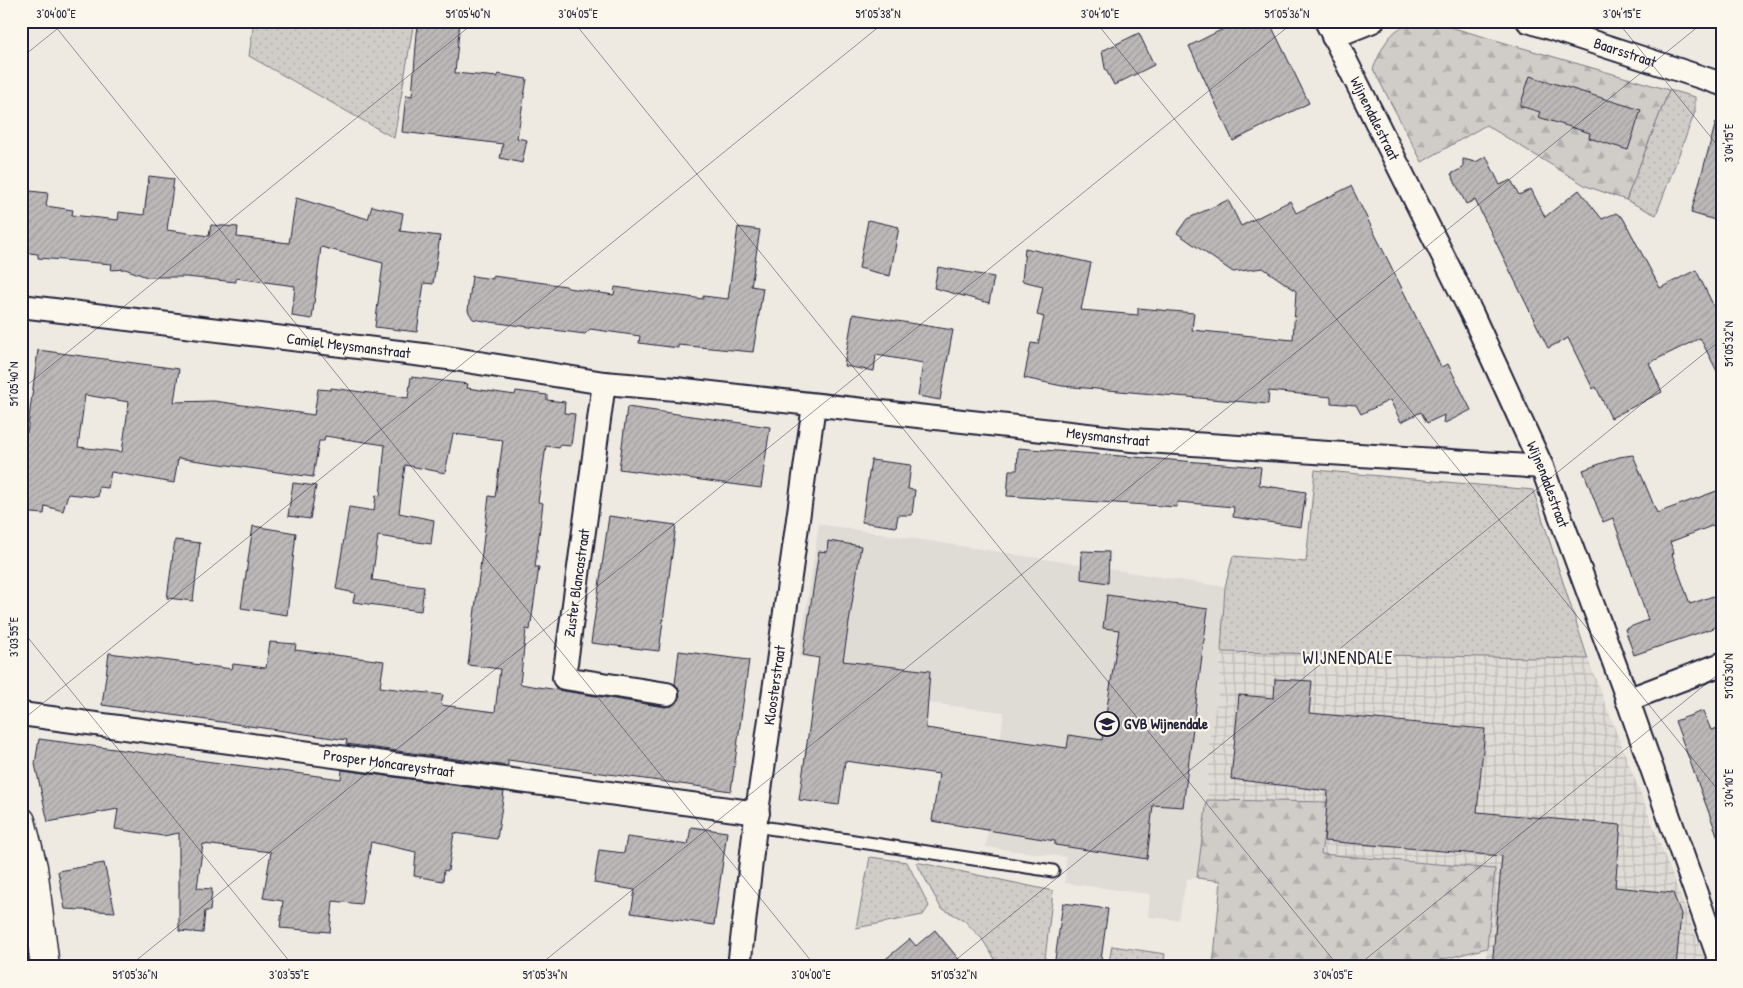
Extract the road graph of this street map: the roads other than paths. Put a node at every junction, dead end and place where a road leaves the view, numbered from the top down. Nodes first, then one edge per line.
1 (1373, 21) edge
2 (1528, 21) edge
3 (1329, 29) edge
4 (1722, 84) edge
5 (21, 306) edge
6 (604, 383) junction
7 (676, 389) joint
8 (814, 405) junction
9 (1542, 467) junction
10 (1722, 664) edge
11 (668, 694) dead end
12 (1627, 700) junction
13 (21, 714) edge
14 (756, 819) junction
15 (21, 821) edge
16 (1053, 871) dead end
17 (45, 967) edge
18 (739, 967) edge
19 (1722, 967) edge

1 - 3 street
2 - 4 street, Baarsstraat
3 - 9 street, Wijnendalestraat
5 - 6 street, Camiel Meysmanstraat
6 - 7 street, Camiel Meysmanstraat
6 - 11 street, Zuster Blancastraat
7 - 8 street, Meysmanstraat
8 - 9 street, Meysmanstraat
8 - 14 street, Kloosterstraat
9 - 12 street, Wijnendalestraat
10 - 12 street
12 - 19 street, Wijnendalestraat
13 - 14 street, Prosper Moncareystraat
14 - 16 lane
14 - 18 street, Kloosterstraat
15 - 17 street

